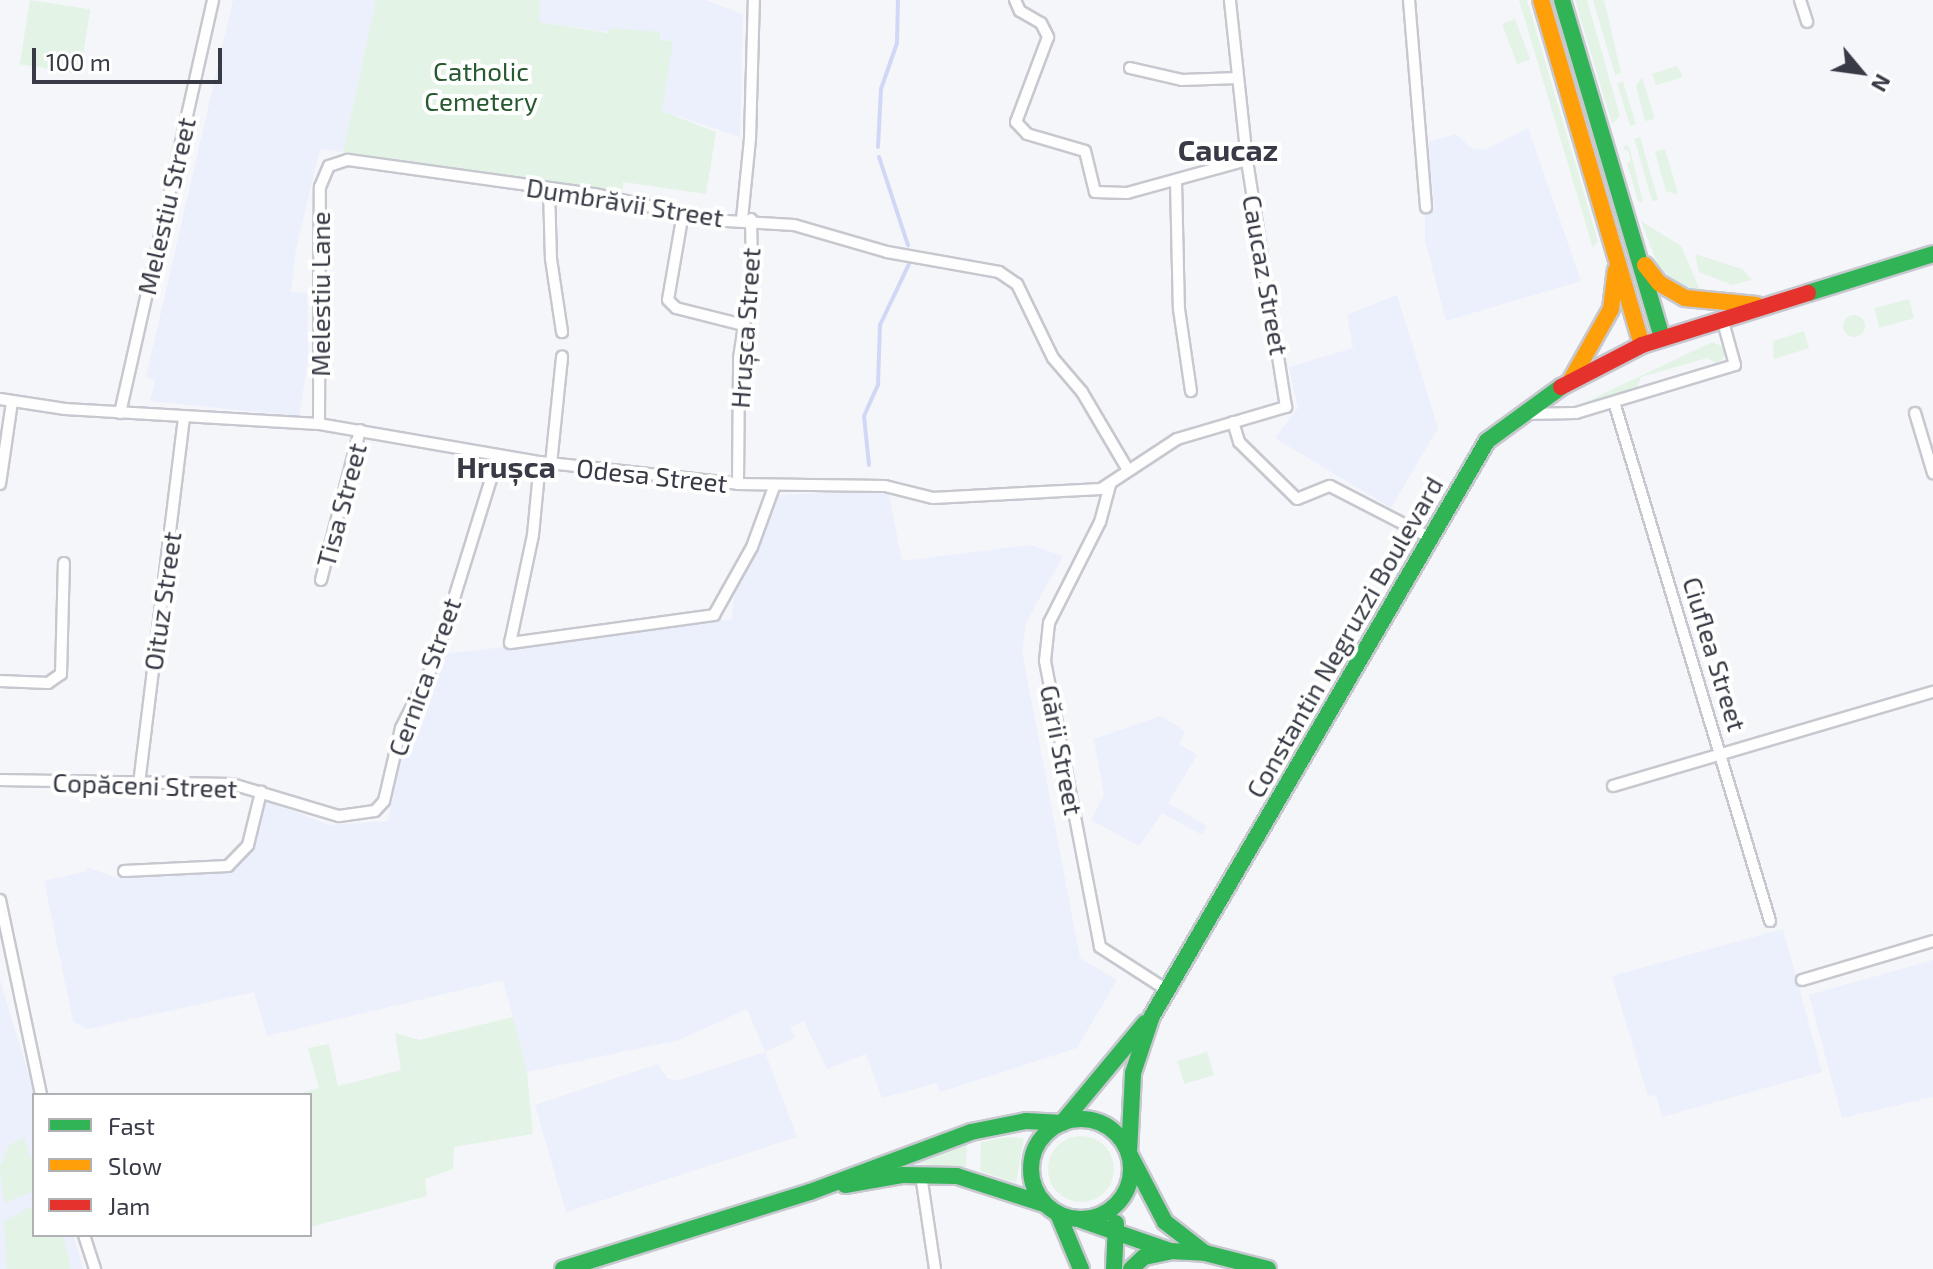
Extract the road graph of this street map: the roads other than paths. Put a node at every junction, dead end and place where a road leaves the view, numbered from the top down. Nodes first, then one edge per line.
1 (213, 0) edge
2 (754, 0) edge
3 (1015, 0) edge
4 (1230, 0) edge
5 (1409, 0) edge
6 (1541, 0) edge
7 (1562, 0) edge
8 (1800, 0) edge
9 (1807, 22) dead end
10 (1130, 68) dead end
11 (1238, 78) junction
12 (1247, 160) junction
13 (329, 166) joint
14 (1176, 181) junction
15 (549, 189) junction
16 (1426, 207) dead end
17 (683, 213) junction
18 (746, 219) junction
19 (1635, 249) junction
20 (1933, 254) edge
21 (1616, 255) junction
22 (1757, 305) junction
23 (1722, 318) junction
24 (743, 325) junction
25 (562, 332) dead end
26 (1662, 338) junction
27 (1642, 345) junction
28 (562, 357) dead end
29 (1571, 380) junction
30 (1191, 391) dead end
31 (0, 399) edge
32 (12, 402) junction
33 (1614, 402) junction
34 (1286, 407) joint
35 (120, 413) junction
36 (1915, 413) dead end
37 (1518, 414) junction
38 (184, 417) junction
39 (1233, 422) junction
40 (319, 424) junction
41 (360, 430) junction
42 (498, 456) junction
43 (546, 463) junction
44 (1128, 470) junction
45 (1933, 473) edge
46 (0, 484) edge
47 (738, 484) junction
48 (1110, 485) junction
49 (774, 487) junction
50 (1429, 537) junction
51 (64, 563) dead end
52 (321, 580) dead end
53 (0, 681) edge
54 (1933, 692) edge
55 (1721, 755) junction
56 (0, 780) edge
57 (139, 784) junction
58 (1613, 786) dead end
59 (261, 792) junction
60 (379, 807) joint
61 (124, 871) dead end
62 (0, 900) edge
63 (1770, 921) dead end
64 (1933, 941) edge
65 (12, 961) junction
66 (0, 962) edge
67 (1802, 980) dead end
68 (1167, 990) junction
69 (1152, 1016) junction
70 (41, 1093) edge
71 (1062, 1123) junction
72 (1129, 1153) junction
73 (921, 1175) junction
74 (810, 1192) junction
75 (1120, 1201) junction
76 (1052, 1209) junction
77 (1079, 1219) junction
78 (1114, 1231) junction
79 (85, 1237) edge
80 (1170, 1251) junction
81 (617, 1252) junction
82 (1205, 1253) junction
83 (95, 1269) edge
84 (563, 1269) edge
85 (593, 1269) edge
86 (935, 1269) edge
87 (1081, 1269) edge
88 (1114, 1269) edge
89 (1131, 1269) edge
90 (1268, 1269) edge

1 - 35 street, Melestiu Street
2 - 18 street, Hrușca Street
3 - 14 street
4 - 11 street, Caucaz Street
5 - 16 street
6 - 21 main road
7 - 19 main road
8 - 9 street
10 - 11 street
11 - 12 street, Caucaz Street
12 - 14 street
12 - 34 street, Caucaz Street
13 - 15 street, Dumbrăvii Street
13 - 40 street, Melestiu Lane
14 - 30 street
15 - 17 street, Dumbrăvii Street
15 - 25 street
17 - 18 street, Dumbrăvii Street
17 - 24 street
18 - 24 street, Hrușca Street
18 - 44 street, Dumbrăvii Street
19 - 22 main road
19 - 26 main road
20 - 22 main road, Constantin Negruzzi Boulevard
21 - 27 main road
21 - 29 main road
22 - 23 main road, Constantin Negruzzi Boulevard
23 - 26 main road, Constantin Negruzzi Boulevard
23 - 33 street
24 - 47 street, Hrușca Street
26 - 27 main road, Constantin Negruzzi Boulevard
27 - 29 main road, Constantin Negruzzi Boulevard
28 - 43 street
29 - 37 main road, Constantin Negruzzi Boulevard
31 - 32 street, Odesa Street
32 - 35 street, Odesa Street
32 - 46 street
33 - 37 street
33 - 55 street, Ciuflea Street
34 - 39 street, Odesa Street
35 - 38 street, Odesa Street
36 - 45 street
37 - 50 main road, Constantin Negruzzi Boulevard
38 - 40 street, Odesa Street
38 - 57 street, Oituz Street
39 - 44 street, Odesa Street
39 - 50 street
40 - 41 street, Odesa Street
41 - 42 street, Odesa Street
41 - 52 street, Tisa Street
42 - 43 street, Odesa Street
42 - 60 street, Cernica Street
43 - 47 street, Odesa Street
43 - 49 street
44 - 48 street, Odesa Street
47 - 49 street, Odesa Street
48 - 49 street, Odesa Street
48 - 68 street, Gării Street
50 - 68 main road, Constantin Negruzzi Boulevard
51 - 53 street
54 - 55 street
55 - 58 street
55 - 63 street, Ciuflea Street
56 - 57 street, Copăceni Street
57 - 59 street, Copăceni Street
59 - 60 street, Copăceni Street
59 - 61 street
62 - 65 street
64 - 67 street
65 - 66 street
65 - 70 street
68 - 69 main road, Constantin Negruzzi Boulevard
69 - 71 main road, Constantin Negruzzi Boulevard
69 - 72 main road, Constantin Negruzzi Boulevard
71 - 72 main road
71 - 74 main road
71 - 76 main road
72 - 75 main road
72 - 82 main road
73 - 74 main road
73 - 76 main road
73 - 86 street
74 - 81 main road
75 - 77 main road
75 - 78 main road
76 - 77 main road
76 - 87 main road
77 - 78 main road
78 - 80 main road
78 - 88 main road
79 - 83 street
80 - 82 main road
80 - 89 main road
81 - 84 main road
81 - 85 street
82 - 90 main road

